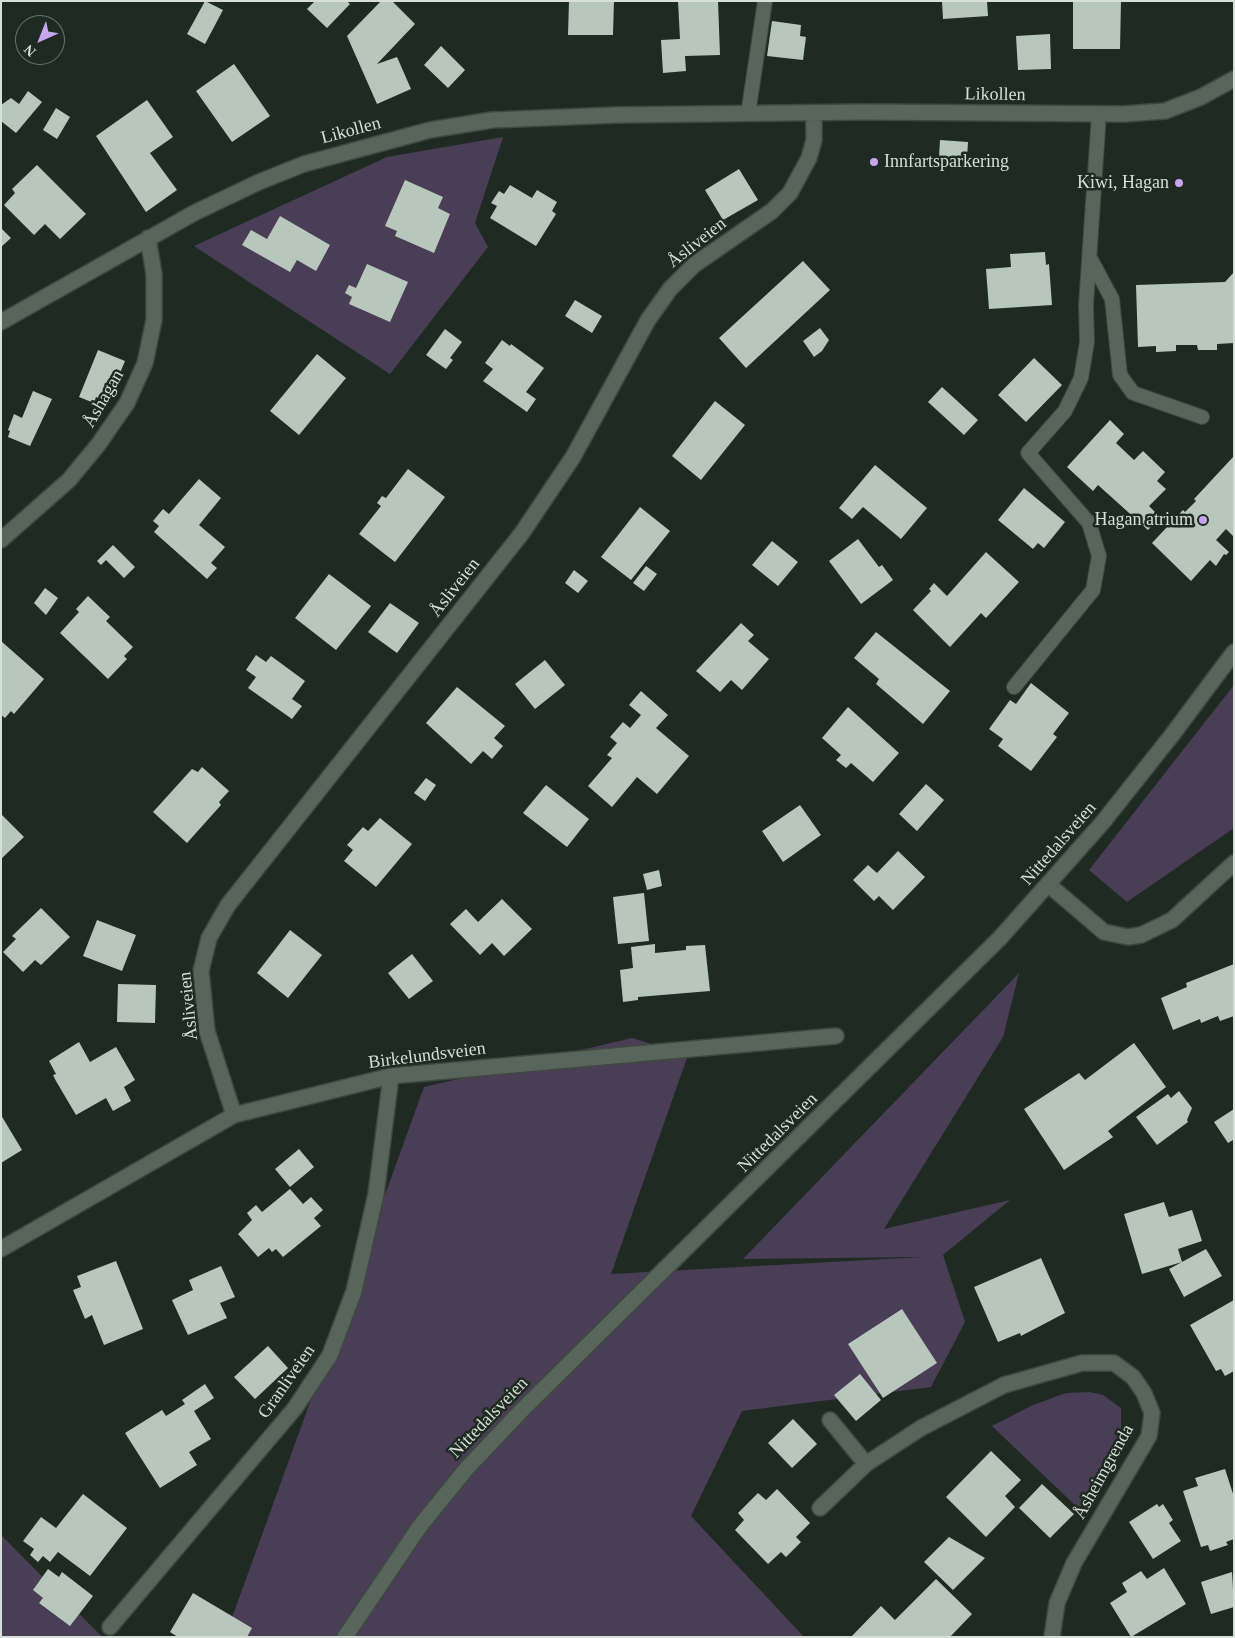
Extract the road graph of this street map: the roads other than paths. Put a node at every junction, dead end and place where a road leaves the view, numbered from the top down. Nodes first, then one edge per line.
1 (765, 1) edge
2 (1234, 79) edge
3 (748, 114) junction
4 (814, 114) junction
5 (1099, 114) junction
6 (148, 238) junction
7 (1089, 257) junction
8 (1, 322) edge
9 (1202, 417) dead end
10 (1, 540) edge
11 (1234, 652) edge
12 (1014, 687) dead end
13 (1234, 863) edge
14 (1049, 885) junction
15 (836, 1036) dead end
16 (391, 1076) junction
17 (234, 1115) junction
18 (1, 1249) edge
19 (830, 1420) dead end
20 (866, 1464) junction
21 (820, 1508) dead end
22 (110, 1627) dead end
23 (345, 1637) edge
24 (1052, 1637) edge

1 - 3 lane
2 - 5 street, Likollen
3 - 4 street, Likollen
3 - 6 street, Likollen
4 - 5 street, Likollen
4 - 17 street, Åsliveien
5 - 7 lane
6 - 8 street, Likollen
6 - 10 street, Åshagan
7 - 9 lane
7 - 12 lane
11 - 14 street, Nittedalsveien
13 - 14 street
14 - 23 street, Nittedalsveien
15 - 16 street, Birkelundsveien
16 - 17 street, Birkelundsveien
16 - 22 street, Granliveien
17 - 18 street, Birkelundsveien
19 - 20 street
20 - 21 street, Åsheimgrenda
20 - 24 street, Åsheimgrenda

